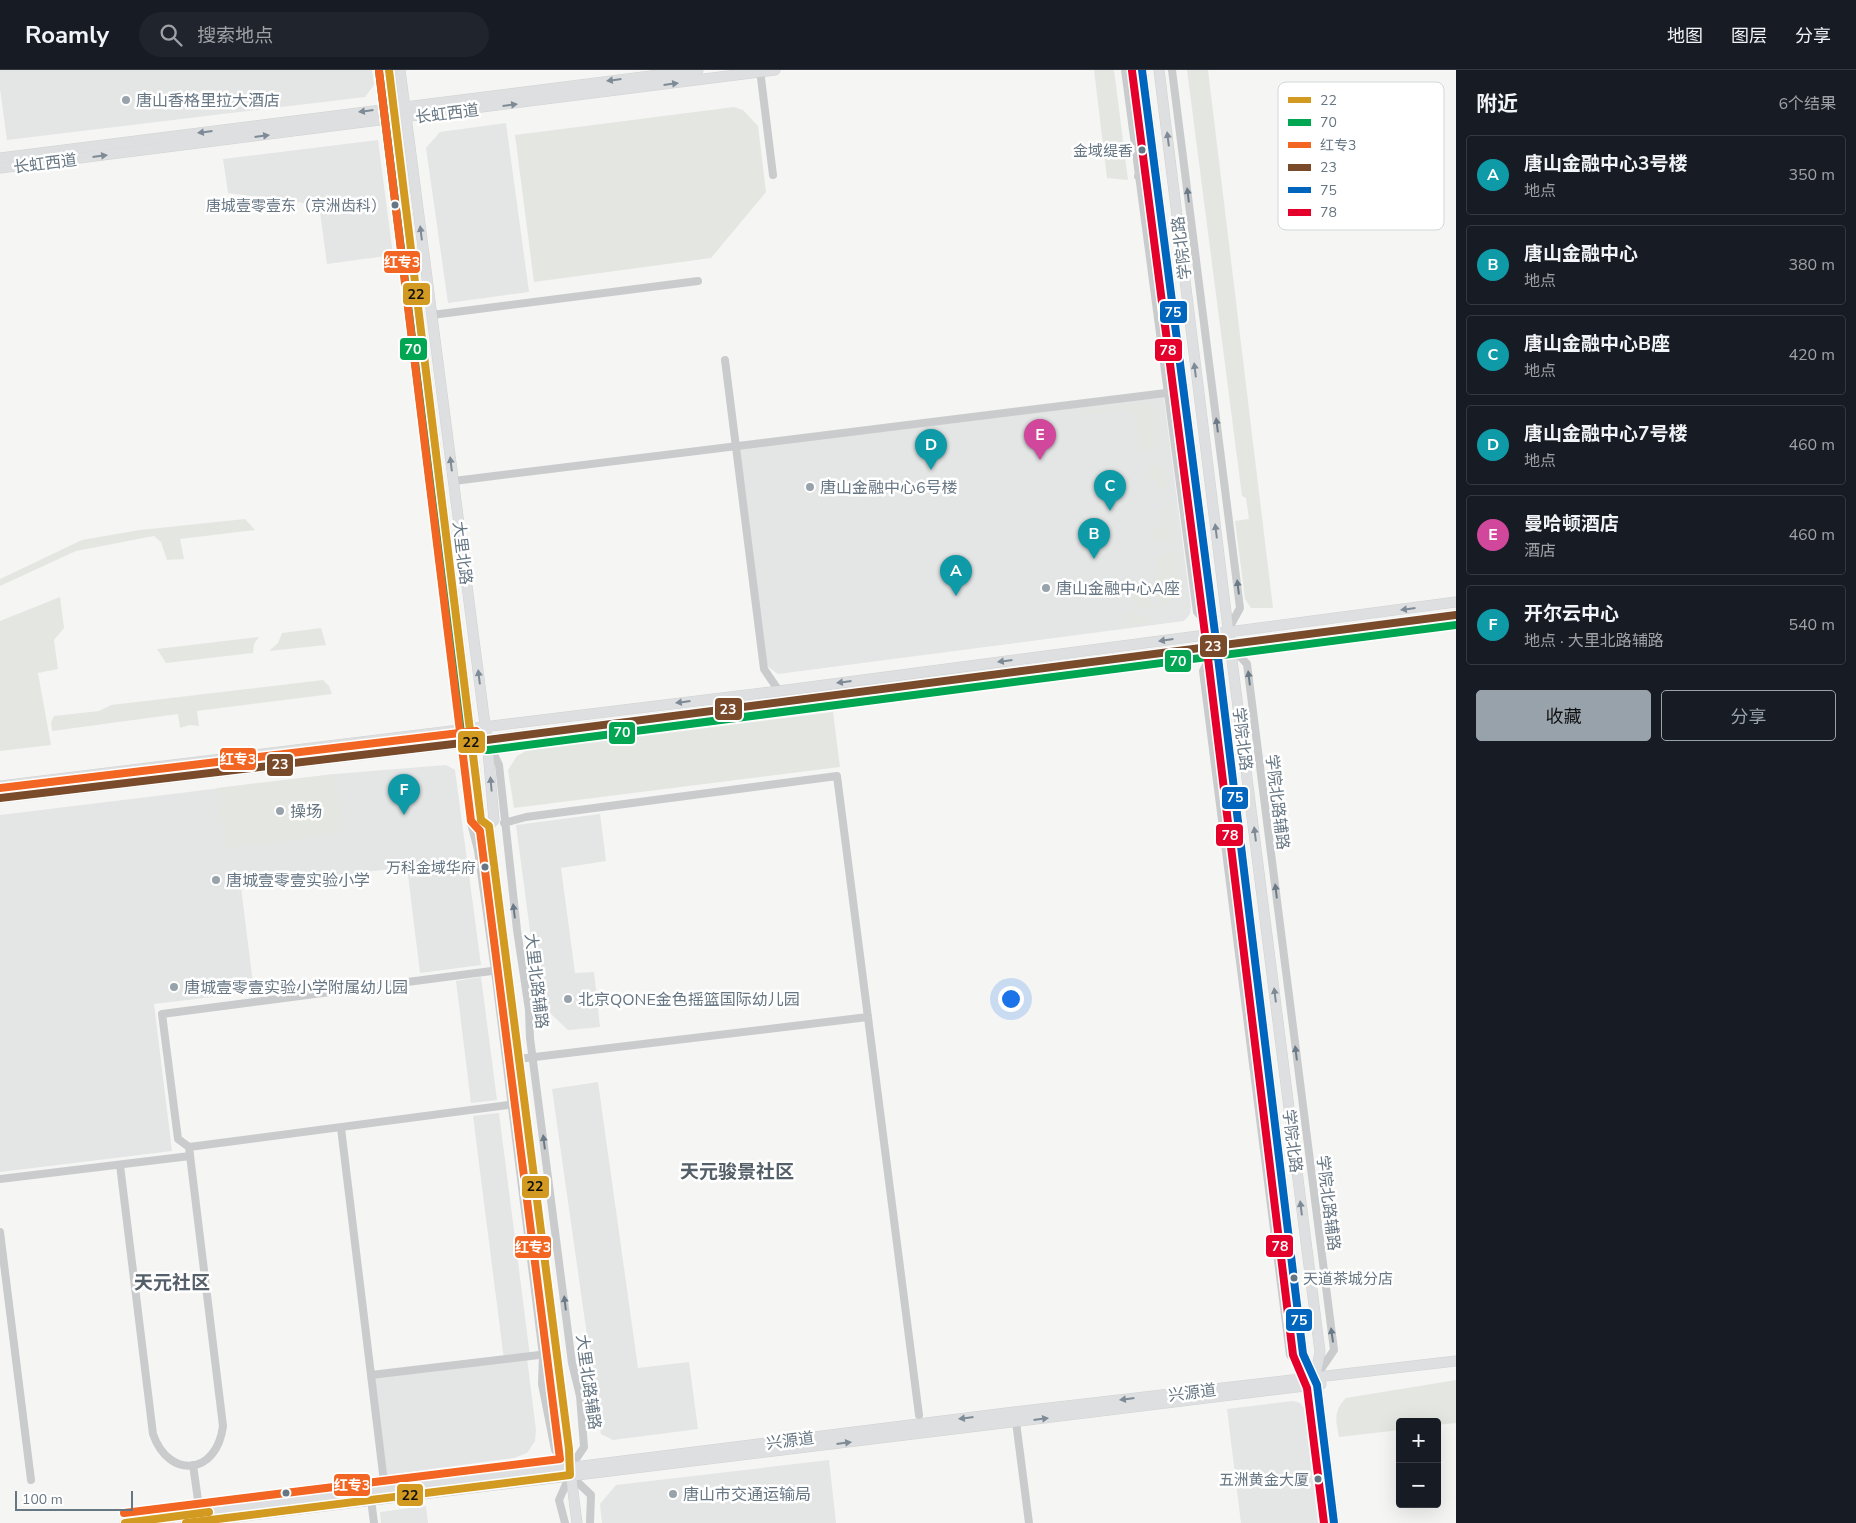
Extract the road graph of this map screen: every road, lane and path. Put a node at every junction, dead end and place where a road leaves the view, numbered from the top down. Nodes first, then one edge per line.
1 (389, 70) edge
2 (400, 70) edge
3 (698, 70) edge
4 (775, 70) edge
5 (1125, 70) edge
6 (1142, 70) edge
7 (1159, 70) edge
8 (1172, 70) edge
9 (760, 71) edge
10 (405, 106) junction
11 (394, 108) junction
12 (406, 118) junction
13 (395, 119) junction
14 (0, 158) edge
15 (0, 168) edge
16 (773, 175) dead end
17 (1138, 176) junction
18 (1155, 180) junction
19 (698, 281) dead end
20 (432, 315) junction
21 (1205, 329) junction
22 (1190, 330) junction
23 (1175, 333) junction
24 (1159, 335) junction
25 (725, 360) dead end
26 (1182, 391) junction
27 (1167, 393) junction
28 (736, 446) junction
29 (454, 482) junction
30 (1456, 602) edge
31 (1456, 615) edge
32 (1227, 632) junction
33 (1215, 633) junction
34 (1229, 644) junction
35 (1216, 646) junction
36 (779, 690) junction
37 (486, 726) junction
38 (471, 727) junction
39 (472, 740) junction
40 (487, 740) junction
41 (1257, 744) junction
42 (1244, 746) junction
43 (0, 786) edge
44 (0, 798) edge
45 (504, 823) junction
46 (488, 826) junction
47 (507, 969) junction
48 (495, 970) junction
49 (868, 1017) junction
50 (533, 1057) junction
51 (518, 1059) junction
52 (1299, 1075) junction
53 (1285, 1077) junction
54 (1270, 1078) junction
55 (1255, 1080) junction
56 (510, 1104) junction
57 (524, 1104) junction
58 (341, 1128) junction
59 (189, 1147) junction
60 (190, 1156) junction
61 (120, 1165) junction
62 (0, 1179) edge
63 (0, 1232) edge
64 (1319, 1233) junction
65 (1305, 1234) junction
66 (1274, 1236) junction
67 (1289, 1236) junction
68 (556, 1353) junction
69 (543, 1355) junction
70 (1456, 1361) edge
71 (1456, 1368) edge
72 (371, 1375) junction
73 (1316, 1381) junction
74 (919, 1416) dead end
75 (1015, 1417) junction
76 (194, 1465) junction
77 (570, 1472) junction
78 (30, 1480) dead end
79 (385, 1490) junction
80 (371, 1499) junction
81 (204, 1519) edge
82 (125, 1523) edge
83 (186, 1523) edge
84 (374, 1523) edge
85 (565, 1523) edge
86 (578, 1523) edge
87 (590, 1523) edge
88 (1029, 1523) edge
89 (1334, 1523) edge

1 - 11 main road, 大里北路
2 - 10 main road, 大里北路
3 -> 10 main road, 长虹西道
4 - 9 main road, 长虹西道
5 - 17 street
6 - 18 main road, 学院北路
22 -> 7 main road, 学院北路
21 -> 8 street
12 -> 9 main road, 长虹西道
9 - 16 street
10 - 11 main road, 长虹西道
10 - 12 main road, 大里北路
11 - 13 main road, 大里北路
11 -> 14 main road, 长虹西道
12 - 13 main road, 长虹西道
20 -> 12 main road, 大里北路
15 -> 13 main road, 长虹西道
13 - 38 main road, 大里北路
17 - 18 street
17 - 24 street
18 - 23 main road, 学院北路
19 - 20 street
29 -> 20 main road, 大里北路
21 - 22 street
32 -> 21 street
22 - 23 main road
32 -> 22 main road, 学院北路
23 - 24 street
23 - 26 main road, 学院北路
24 - 27 street
25 - 28 street
26 - 27 street
26 - 33 main road, 学院北路
27 - 28 street
27 - 33 street
28 - 29 street
28 - 36 street
37 -> 29 main road, 大里北路
30 -> 32 main road
31 - 34 main road
32 - 33 main road
32 - 34 main road, 学院北路
33 - 35 main road, 学院北路
33 -> 36 main road
34 - 35 main road
41 -> 34 street, 学院北路辅路
34 - 42 main road, 学院北路
35 - 40 main road
35 - 54 main road, 学院北路
35 - 55 street
36 -> 37 main road
37 - 38 main road
37 - 40 main road, 大里北路
38 - 39 main road, 大里北路
38 - 43 main road
39 - 40 main road
39 - 44 main road
39 - 46 main road, 大里北路
39 - 48 street
40 - 45 street, 大里北路辅路
46 -> 40 main road, 大里北路
41 - 42 street
52 -> 41 street, 学院北路辅路
53 -> 42 main road, 学院北路
45 - 49 street
50 -> 45 street, 大里北路辅路
46 - 47 main road, 大里北路
47 - 48 street
47 - 51 main road, 大里北路
48 - 56 street
48 - 59 street
49 - 50 street
49 - 74 street
50 - 51 street
77 -> 50 street, 大里北路辅路
51 - 57 main road, 大里北路
52 - 53 street
52 - 64 street, 学院北路辅路
53 - 54 main road
65 -> 53 main road, 学院北路
54 - 55 street
54 - 67 main road, 学院北路
55 - 66 street
56 - 57 street
56 - 58 street
56 - 69 street
57 - 68 main road, 大里北路
58 - 59 street
58 - 72 street
59 - 60 street
60 - 61 street
60 - 76 street
61 - 62 street
61 - 76 street
63 - 78 street
64 - 65 street
73 -> 64 street, 学院北路辅路
65 - 73 main road, 学院北路
66 - 67 street
66 - 73 street
67 - 73 main road, 学院北路
68 - 69 street
68 - 77 main road, 大里北路
69 - 72 street
69 - 77 street
70 - 73 main road, 兴源道
71 - 73 main road, 兴源道
72 - 79 street
73 - 75 main road, 兴源道
73 - 89 main road, 学院北路
75 - 77 main road, 兴源道
75 - 88 street
76 - 81 street
77 - 79 main road, 兴源道
77 - 80 main road, 兴源道
77 - 85 street, 大里北路辅路
77 - 86 main road, 大里北路
77 - 87 street
79 - 81 main road, 兴源道
80 - 81 main road, 兴源道
80 - 84 street
81 - 82 main road, 兴源道
81 - 83 main road, 兴源道

